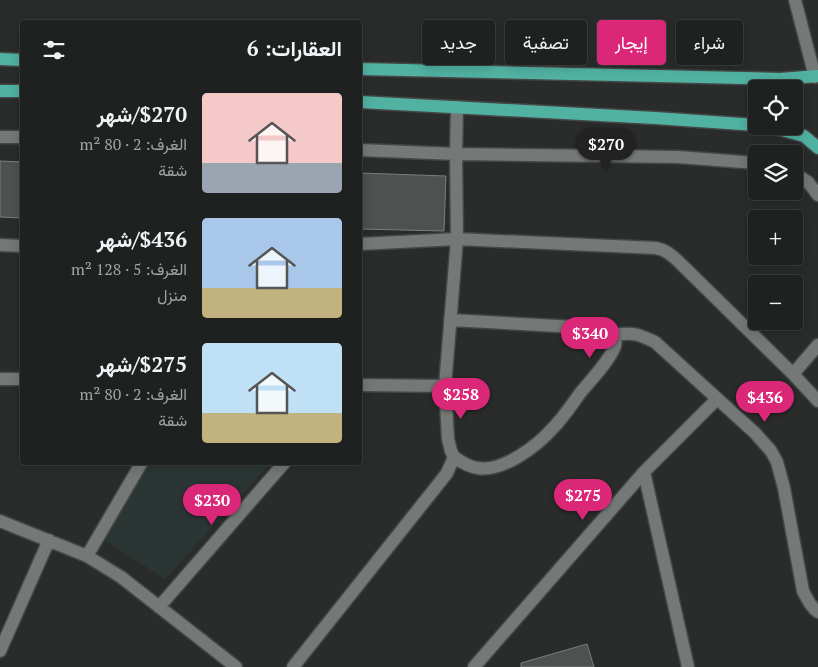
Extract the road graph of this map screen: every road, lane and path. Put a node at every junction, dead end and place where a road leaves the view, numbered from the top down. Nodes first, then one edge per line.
1 (796, 0) edge
2 (0, 59) edge
3 (20, 60) edge
4 (362, 69) edge
5 (816, 76) edge
6 (0, 90) edge
7 (20, 91) edge
8 (362, 102) edge
9 (457, 107) junction
10 (748, 125) edge
11 (800, 135) edge
12 (0, 137) edge
13 (20, 137) edge
14 (818, 148) edge
15 (362, 150) edge
16 (456, 154) junction
17 (748, 162) edge
18 (803, 179) edge
19 (818, 195) edge
20 (457, 240) junction
21 (362, 244) edge
22 (0, 245) edge
23 (20, 246) edge
24 (450, 320) junction
25 (614, 335) junction
26 (818, 345) edge
27 (793, 374) junction
28 (0, 379) edge
29 (20, 379) edge
30 (362, 385) edge
31 (445, 386) junction
32 (717, 399) junction
33 (818, 401) edge
34 (454, 457) junction
35 (140, 465) edge
36 (282, 465) edge
37 (644, 472) junction
38 (0, 521) edge
39 (49, 540) junction
40 (87, 556) junction
41 (159, 607) junction
42 (818, 612) edge
43 (0, 652) edge
44 (236, 667) edge
45 (293, 667) edge
46 (474, 667) edge
47 (688, 667) edge

1 - 5 street
2 - 3 main road
4 - 5 main road
6 - 7 main road
8 - 9 main road
9 - 10 main road
9 - 16 street
11 - 14 main road
12 - 13 street
15 - 16 street
16 - 17 street
16 - 20 street
18 - 19 street
20 - 21 street
20 - 24 street
20 - 27 street
22 - 23 street
24 - 25 street
24 - 31 street
25 - 32 street
25 - 34 street
26 - 27 street
27 - 33 street
28 - 29 street
30 - 31 street
31 - 34 street
32 - 37 street
32 - 42 street
34 - 45 street
35 - 40 street
36 - 41 street
37 - 46 street
37 - 47 street
38 - 39 street
39 - 40 street
39 - 43 street
40 - 41 street
41 - 44 street

